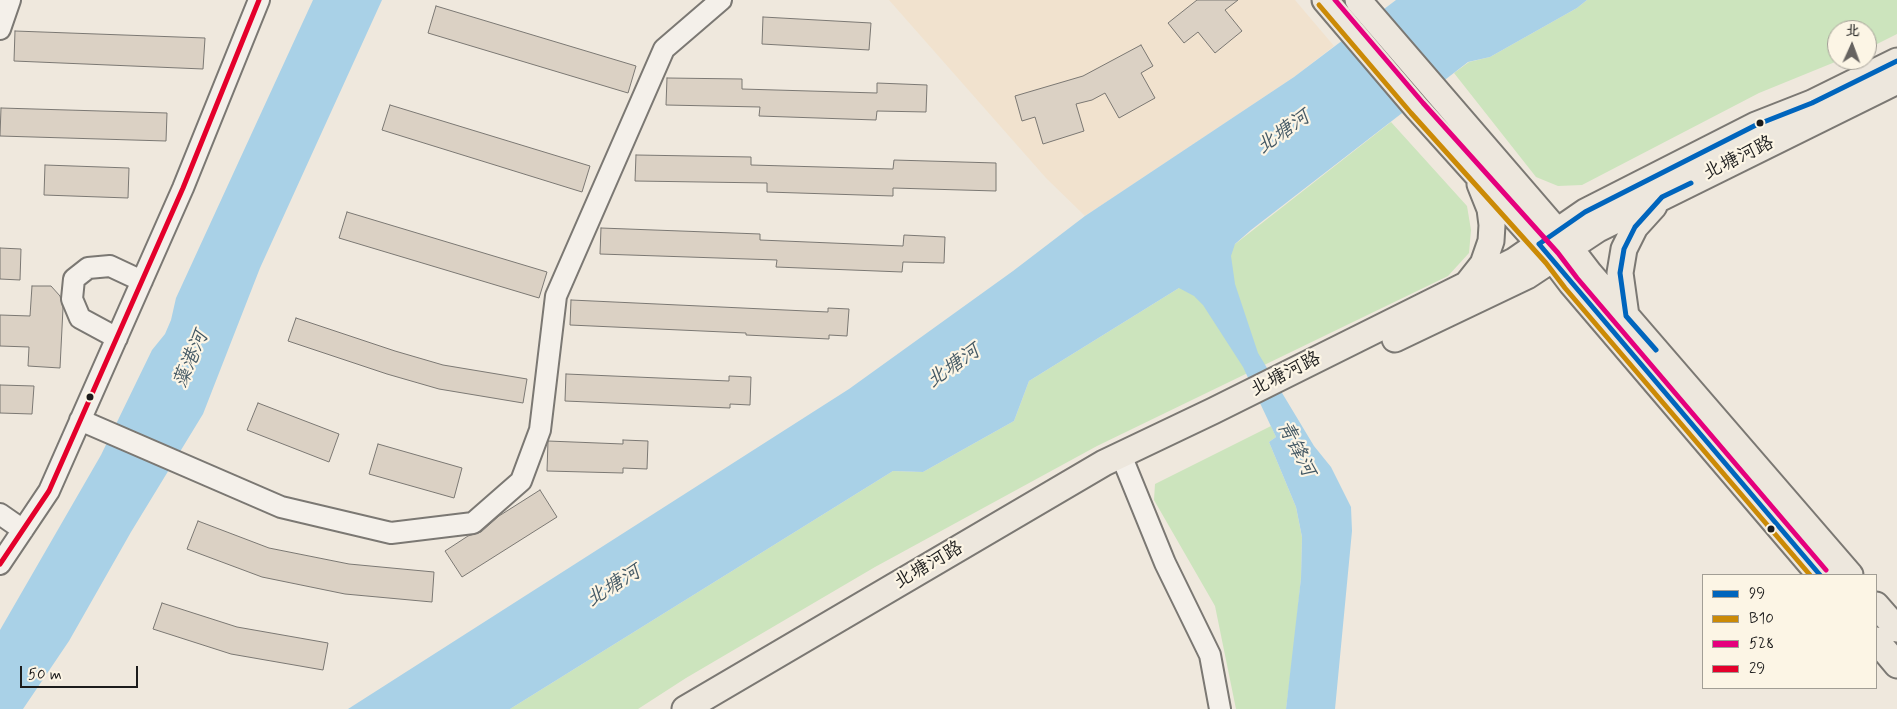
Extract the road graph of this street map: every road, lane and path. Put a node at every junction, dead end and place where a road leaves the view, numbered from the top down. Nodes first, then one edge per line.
1 (10, 0) edge
2 (259, 0) edge
3 (721, 0) edge
4 (1325, 0) edge
5 (1365, 8) edge
6 (0, 29) edge
7 (1897, 61) edge
8 (1897, 81) edge
9 (1475, 172) junction
10 (1662, 197) junction
11 (1554, 245) junction
12 (142, 281) junction
13 (1467, 284) junction
14 (1626, 316) junction
15 (117, 338) junction
16 (1292, 381) junction
17 (80, 420) junction
18 (1125, 463) junction
19 (0, 514) edge
20 (23, 530) junction
21 (0, 564) edge
22 (1819, 574) edge
23 (1849, 574) edge
24 (1877, 606) edge
25 (1897, 629) edge
26 (1877, 641) edge
27 (1897, 665) edge
28 (685, 709) edge
29 (712, 709) edge
30 (1220, 709) edge

1 - 6 street
2 - 12 street
3 - 17 street
4 - 9 main road
5 - 11 main road
7 - 11 main road, 北塘河路
8 - 10 main road, 北塘河路
9 - 11 main road
9 - 13 main road
10 - 11 main road, 北塘河路
10 - 14 main road
11 - 13 main road, 北塘河路
11 - 14 main road
11 - 16 main road, 北塘河路
11 - 22 main road
12 - 15 street
12 - 15 street
13 - 16 main road, 北塘河路
14 - 23 main road
15 - 17 street
16 - 18 main road, 北塘河路
17 - 20 street
18 - 28 main road, 北塘河路
18 - 29 main road, 北塘河路
18 - 30 street
19 - 20 street
20 - 21 street
24 - 25 main road
26 - 27 main road

